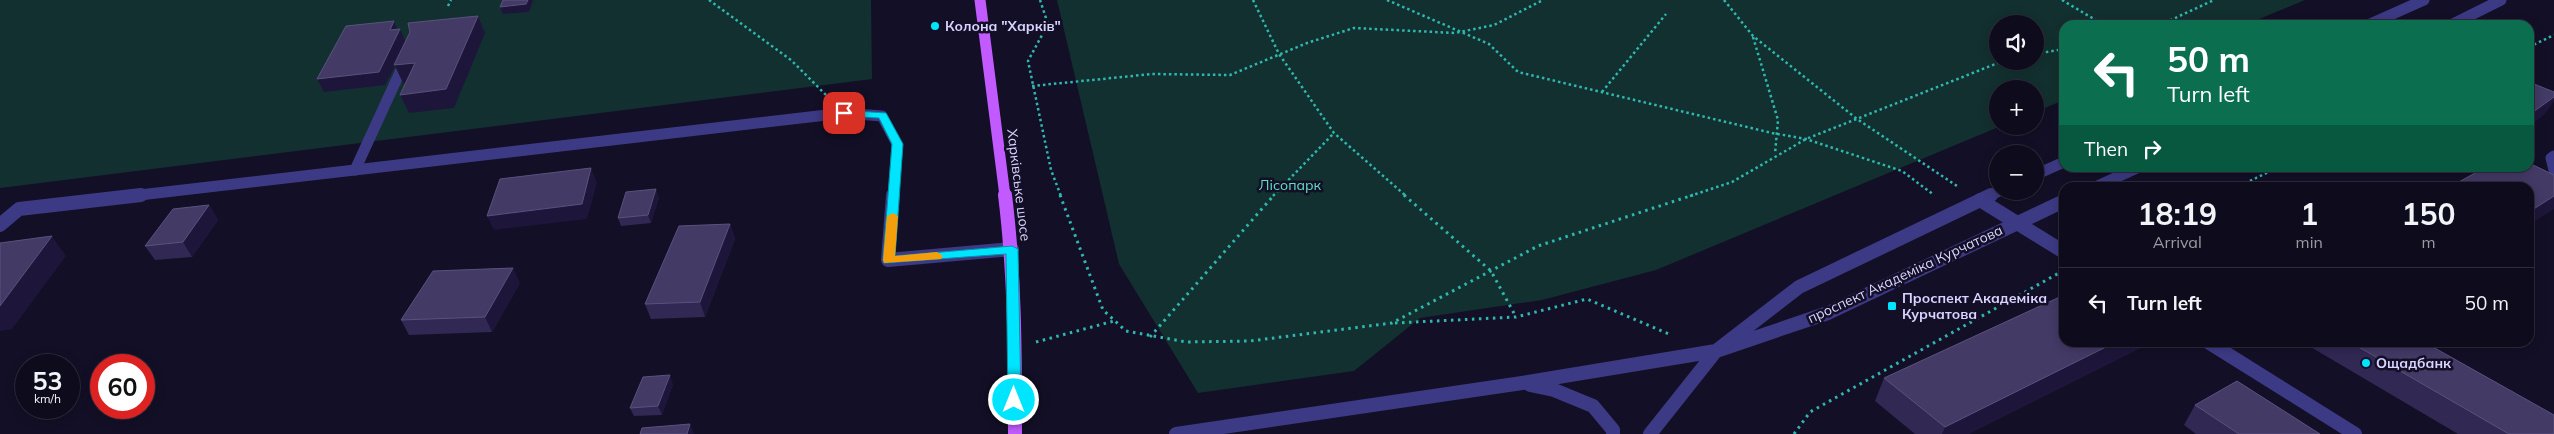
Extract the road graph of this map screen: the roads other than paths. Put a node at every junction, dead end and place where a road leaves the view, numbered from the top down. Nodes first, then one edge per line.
1 (980, 0) edge
2 (2424, 0) edge
3 (2501, 0) edge
4 (2379, 20) edge
5 (2461, 20) edge
6 (411, 47) edge
7 (2554, 156) edge
8 (2059, 164) edge
9 (355, 170) junction
10 (2554, 170) edge
11 (2044, 171) edge
12 (2128, 172) edge
13 (2106, 182) edge
14 (1989, 196) edge
15 (1980, 200) junction
16 (2059, 202) edge
17 (2016, 222) junction
18 (0, 225) edge
19 (1012, 249) junction
20 (2059, 249) edge
21 (2216, 347) edge
22 (1716, 351) junction
23 (1522, 383) junction
24 (1015, 434) edge
25 (1176, 434) edge
26 (1613, 434) edge
27 (1650, 434) edge
28 (2355, 434) edge

1 - 19 main road, Харківське шосе
2 - 4 street
3 - 5 street
6 - 9 street
7 - 10 street
8 - 11 street
9 - 18 street
9 - 19 street
12 - 13 street
14 - 15 street
15 - 17 street
15 - 22 street
16 - 17 street, проспект Академіка Курчатова
17 - 20 street
17 - 22 street, проспект Академіка Курчатова
19 - 24 main road, Харківське шосе
21 - 28 street
22 - 23 street, проспект Академіка Курчатова
22 - 27 street
23 - 25 street, проспект Академіка Курчатова
23 - 26 street

